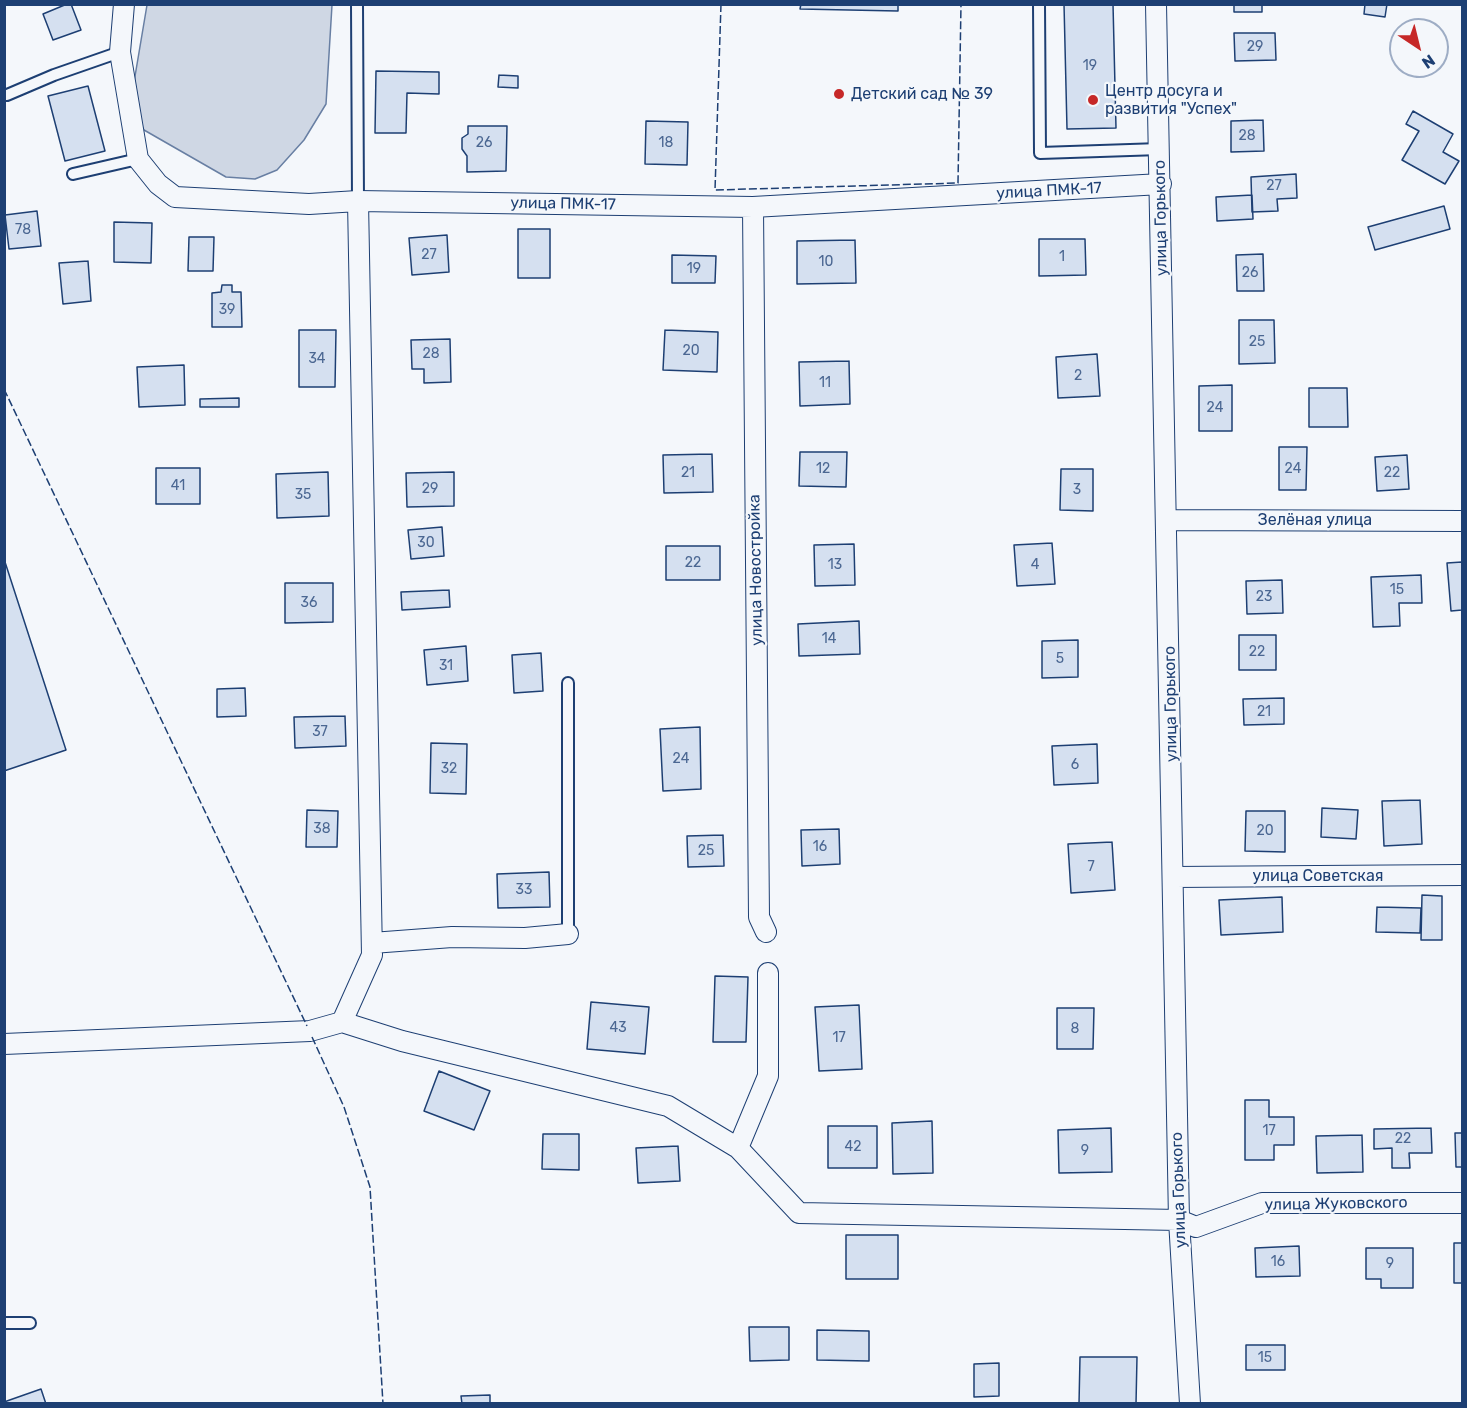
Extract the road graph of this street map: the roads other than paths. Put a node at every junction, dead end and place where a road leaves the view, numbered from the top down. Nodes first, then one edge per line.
1 (124, 4) edge
2 (357, 4) edge
3 (1039, 4) edge
4 (1156, 4) edge
5 (120, 52) junction
6 (7, 95) dead end
7 (1160, 149) junction
8 (138, 159) junction
9 (73, 174) dead end
10 (1161, 184) junction
11 (358, 201) junction
12 (753, 207) junction
13 (1167, 520) junction
14 (1462, 521) edge
15 (568, 683) dead end
16 (1462, 875) edge
17 (1174, 877) junction
18 (766, 932) dead end
19 (568, 934) joint
20 (372, 943) junction
21 (768, 973) dead end
22 (342, 1022) junction
23 (4, 1044) edge
24 (738, 1148) junction
25 (1462, 1203) edge
26 (1179, 1220) junction
27 (4, 1323) edge
28 (30, 1323) dead end
29 (1190, 1404) edge

1 - 5 street, улица ПМК-17
2 - 11 lane
3 - 7 lane
4 - 7 street, улица Горького
5 - 6 lane
5 - 8 street, улица ПМК-17
7 - 10 street, улица Горького
8 - 9 lane
8 - 11 street, улица ПМК-17
10 - 12 street, улица ПМК-17
10 - 13 street, улица Горького
11 - 12 street, улица ПМК-17
11 - 20 street
12 - 18 street, улица Новостройка
13 - 14 street, Зелёная улица
13 - 17 street, улица Горького
15 - 19 lane
16 - 17 street, улица Советская
17 - 26 street, улица Горького
19 - 20 street
20 - 22 street
21 - 24 street
22 - 23 street
22 - 24 street, улица Жуковского
24 - 26 street, улица Жуковского
25 - 26 street, улица Жуковского
26 - 29 street, улица Горького
27 - 28 lane

